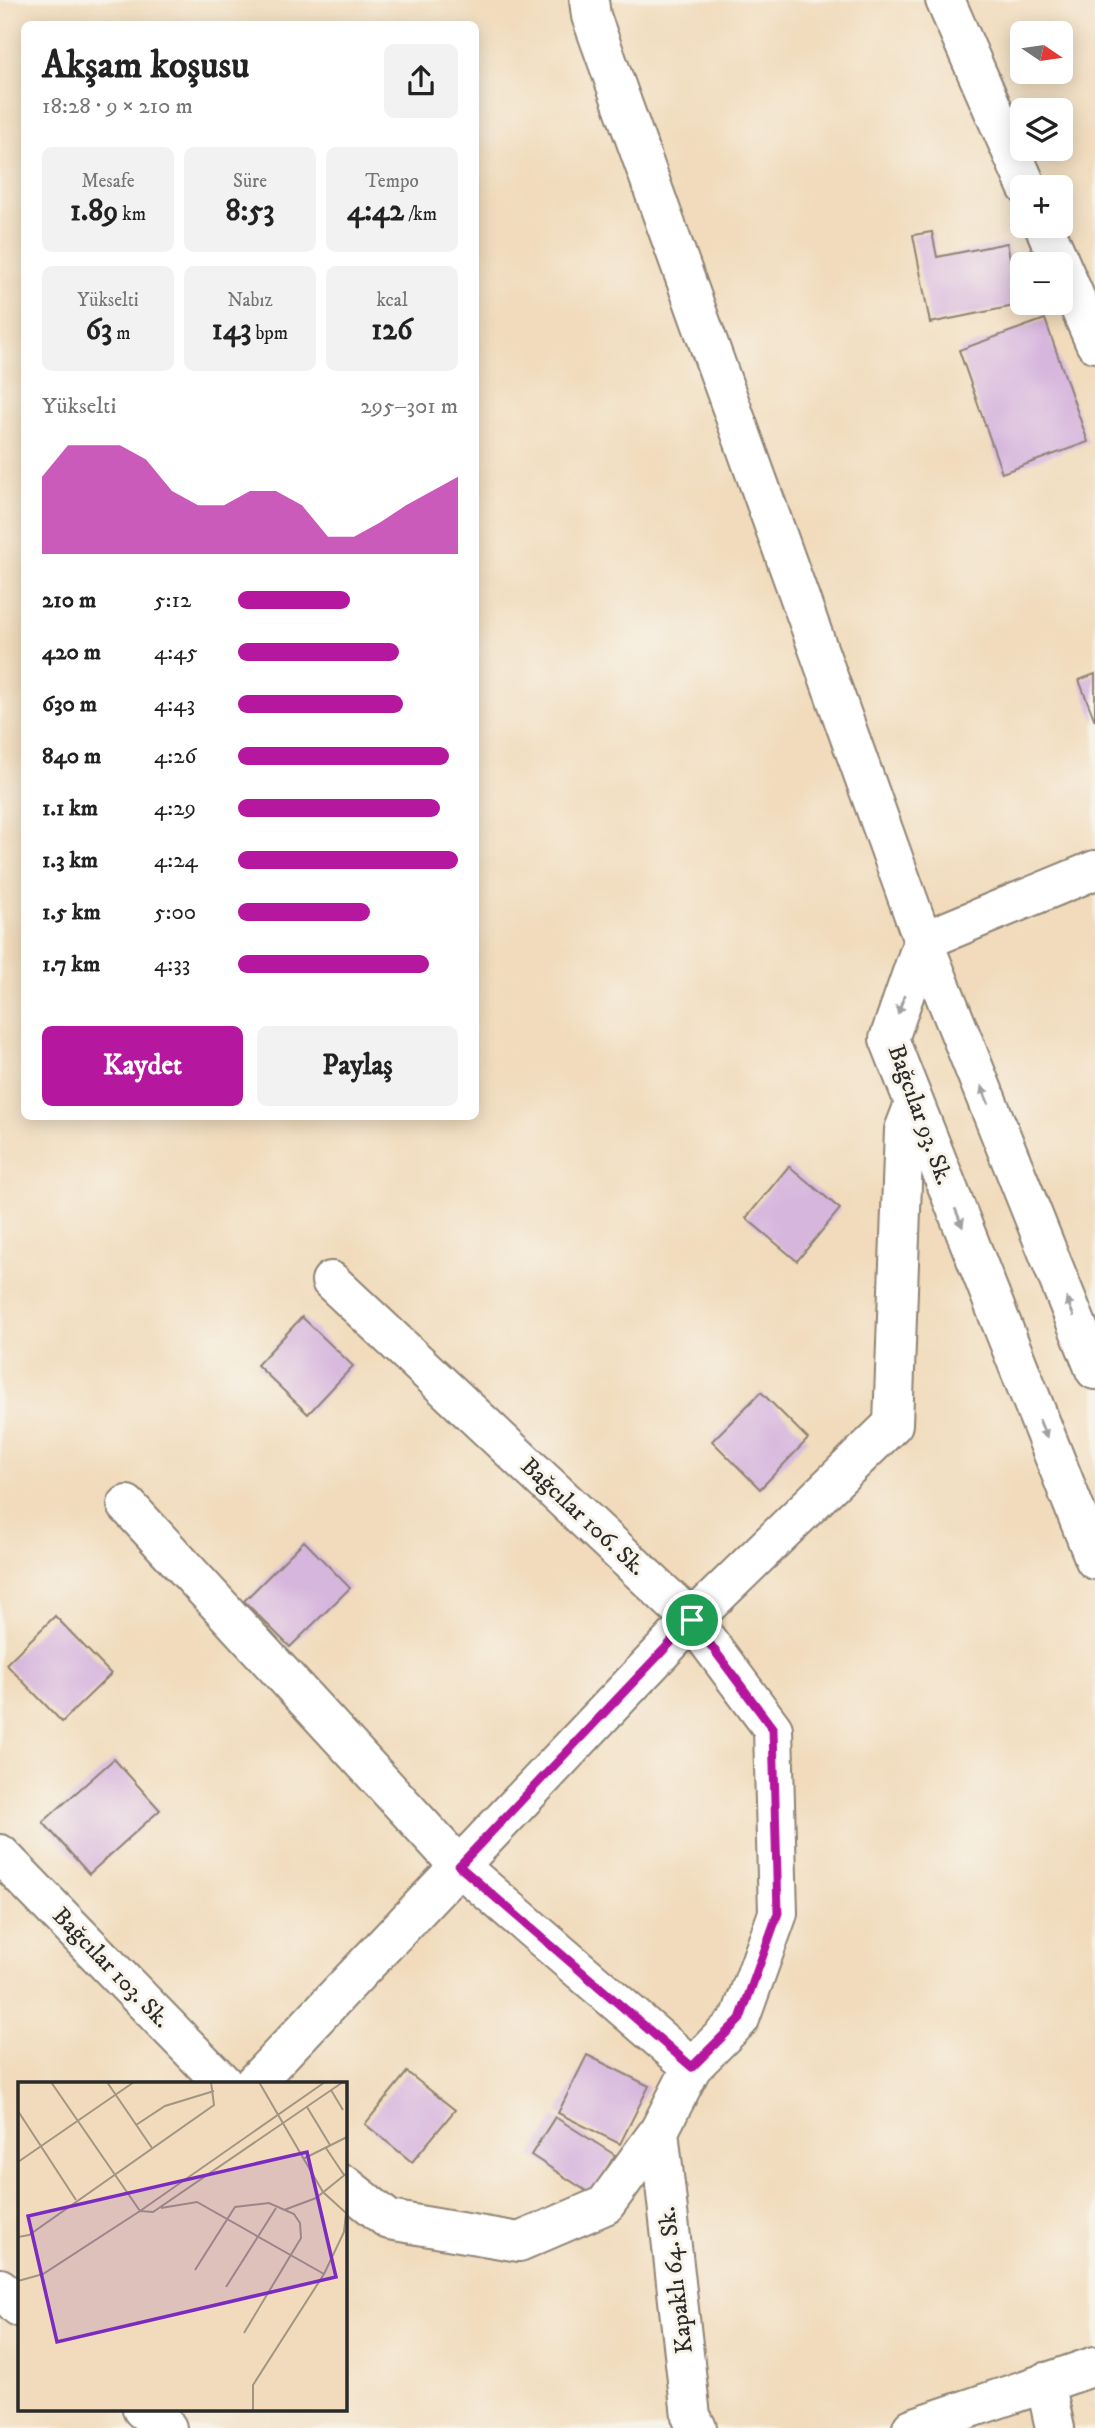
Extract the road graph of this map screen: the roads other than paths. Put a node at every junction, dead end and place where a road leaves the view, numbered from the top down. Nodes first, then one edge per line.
1 (589, 0) edge
2 (945, 0) edge
3 (1022, 175) edge
4 (1049, 238) edge
5 (1095, 343) edge
6 (1095, 870) edge
7 (923, 941) junction
8 (914, 1104) junction
9 (331, 1281) dead end
10 (1095, 1370) edge
11 (127, 1505) dead end
12 (1095, 1560) edge
13 (692, 1620) junction
14 (0, 1854) edge
15 (459, 1866) junction
16 (692, 2067) junction
17 (222, 2082) edge
18 (255, 2082) edge
19 (659, 2131) junction
20 (346, 2186) edge
21 (0, 2288) edge
22 (18, 2306) edge
23 (1095, 2366) edge
24 (1045, 2382) junction
25 (143, 2410) edge
26 (167, 2428) edge
27 (697, 2428) edge
28 (912, 2428) edge
29 (1055, 2428) edge

1 - 7 street
2 - 3 street
4 - 5 street
6 - 7 street
7 -> 8 street, Bağcılar 93. Sk.
10 -> 7 street
8 -> 12 street, Bağcılar 93. Sk.
8 - 13 street
9 - 13 street, Bağcılar 106. Sk.
11 - 15 street
13 - 15 street
13 - 16 street, Bağcılar 106. Sk.
14 - 17 street, Bağcılar 103. Sk.
15 - 16 street
15 - 18 street
16 - 19 street, Bağcılar 106. Sk.
19 - 20 street
19 - 27 street, Kapaklı 64. Sk.
21 - 22 street
23 - 24 street
24 - 28 street
24 - 29 street
25 - 26 street

